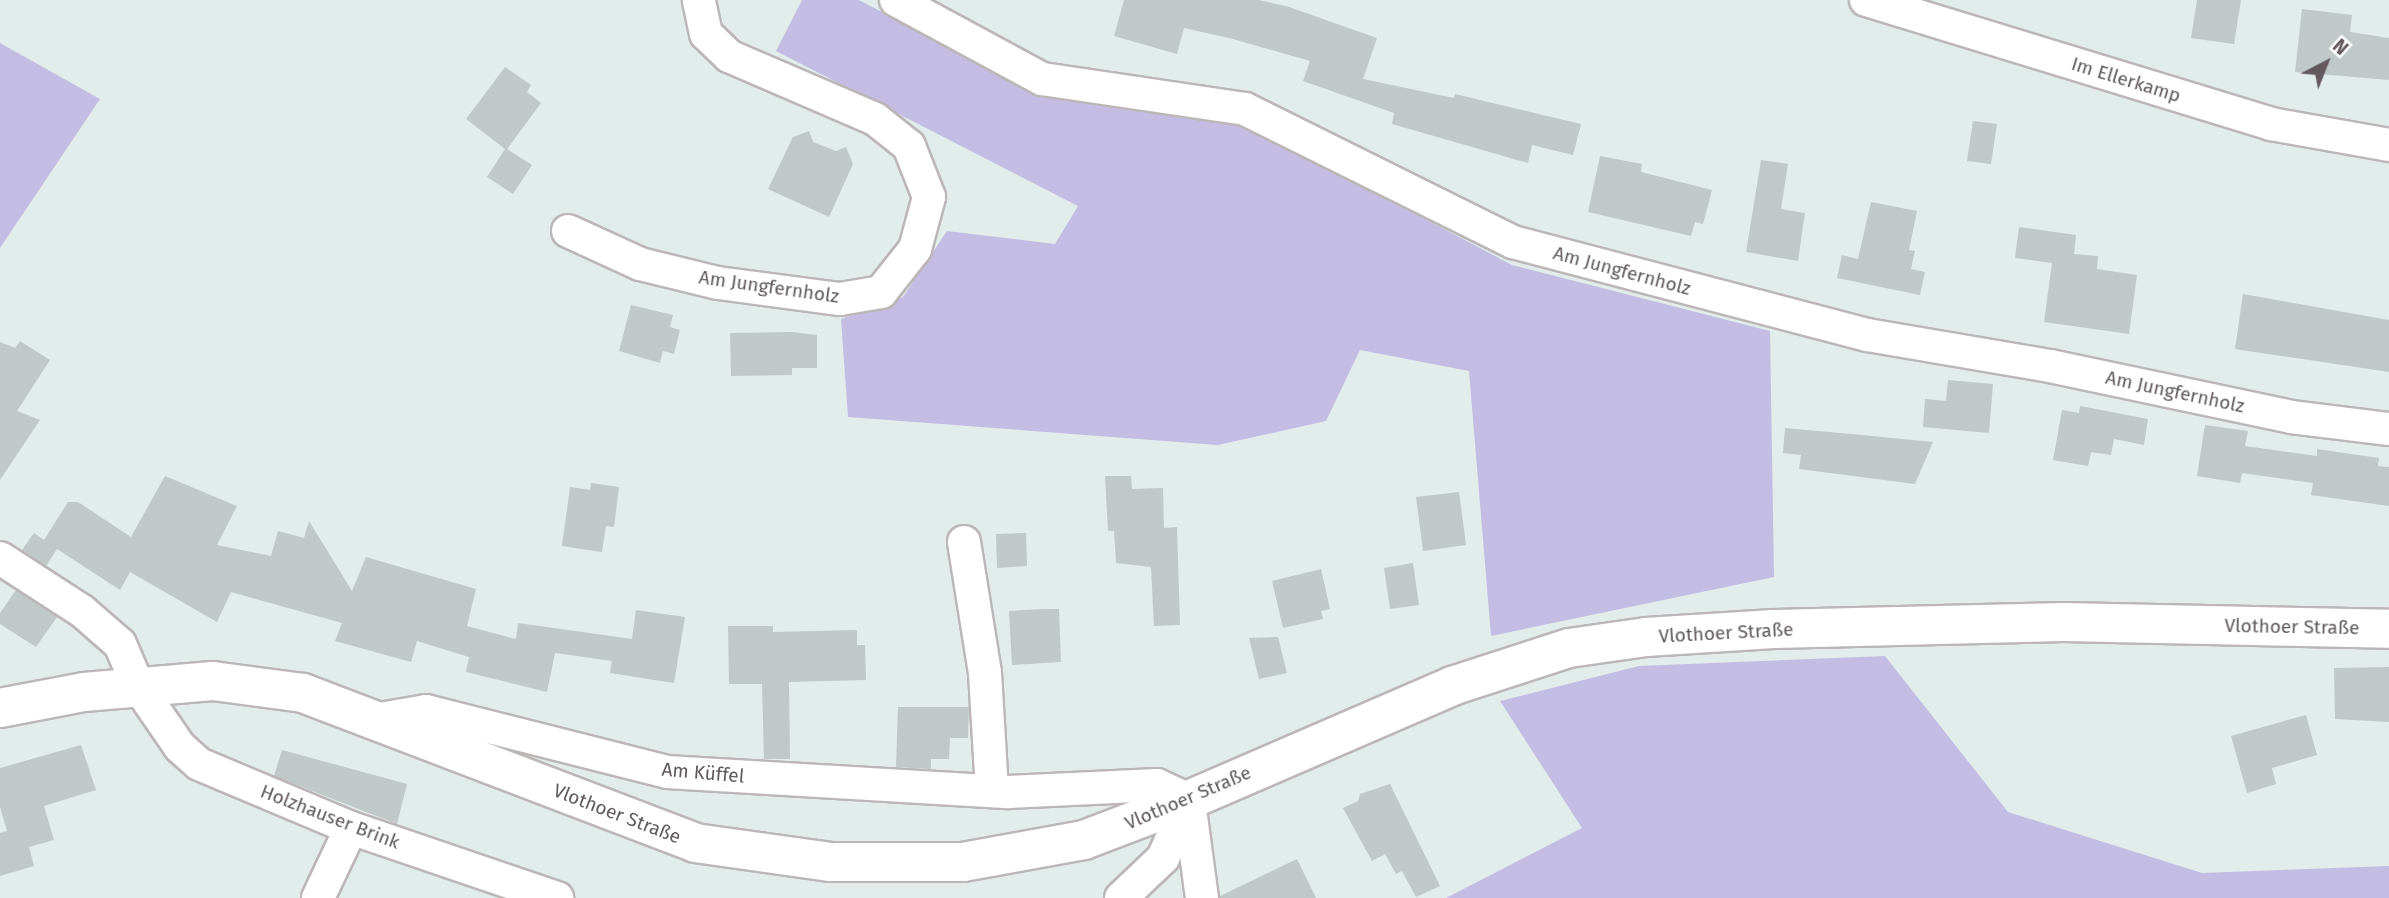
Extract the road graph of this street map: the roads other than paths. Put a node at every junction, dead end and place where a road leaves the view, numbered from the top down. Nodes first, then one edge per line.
1 (699, 0) edge
2 (895, 0) edge
3 (1866, 0) edge
4 (2389, 145) edge
5 (568, 231) dead end
6 (2389, 429) edge
7 (964, 542) dead end
8 (0, 558) edge
9 (2389, 629) edge
10 (138, 685) junction
11 (0, 708) edge
12 (380, 719) junction
13 (992, 791) junction
14 (1189, 800) junction
15 (351, 828) junction
16 (318, 898) edge
17 (557, 898) edge
18 (1121, 898) edge
19 (1202, 898) edge

1 - 5 street, Am Jungfernholz
2 - 6 street, Am Jungfernholz
3 - 4 street, Im Ellerkamp
7 - 13 street
8 - 10 street, Holzhauser Brink
9 - 14 street, Vlothoer Straße
10 - 11 street, Vlothoer Straße
10 - 12 street, Vlothoer Straße
10 - 15 street, Holzhauser Brink
12 - 13 street, Am Küffel
12 - 14 street, Vlothoer Straße
13 - 14 street, Am Küffel
14 - 18 street
14 - 19 street
15 - 16 street
15 - 17 street, Holzhauser Brink

